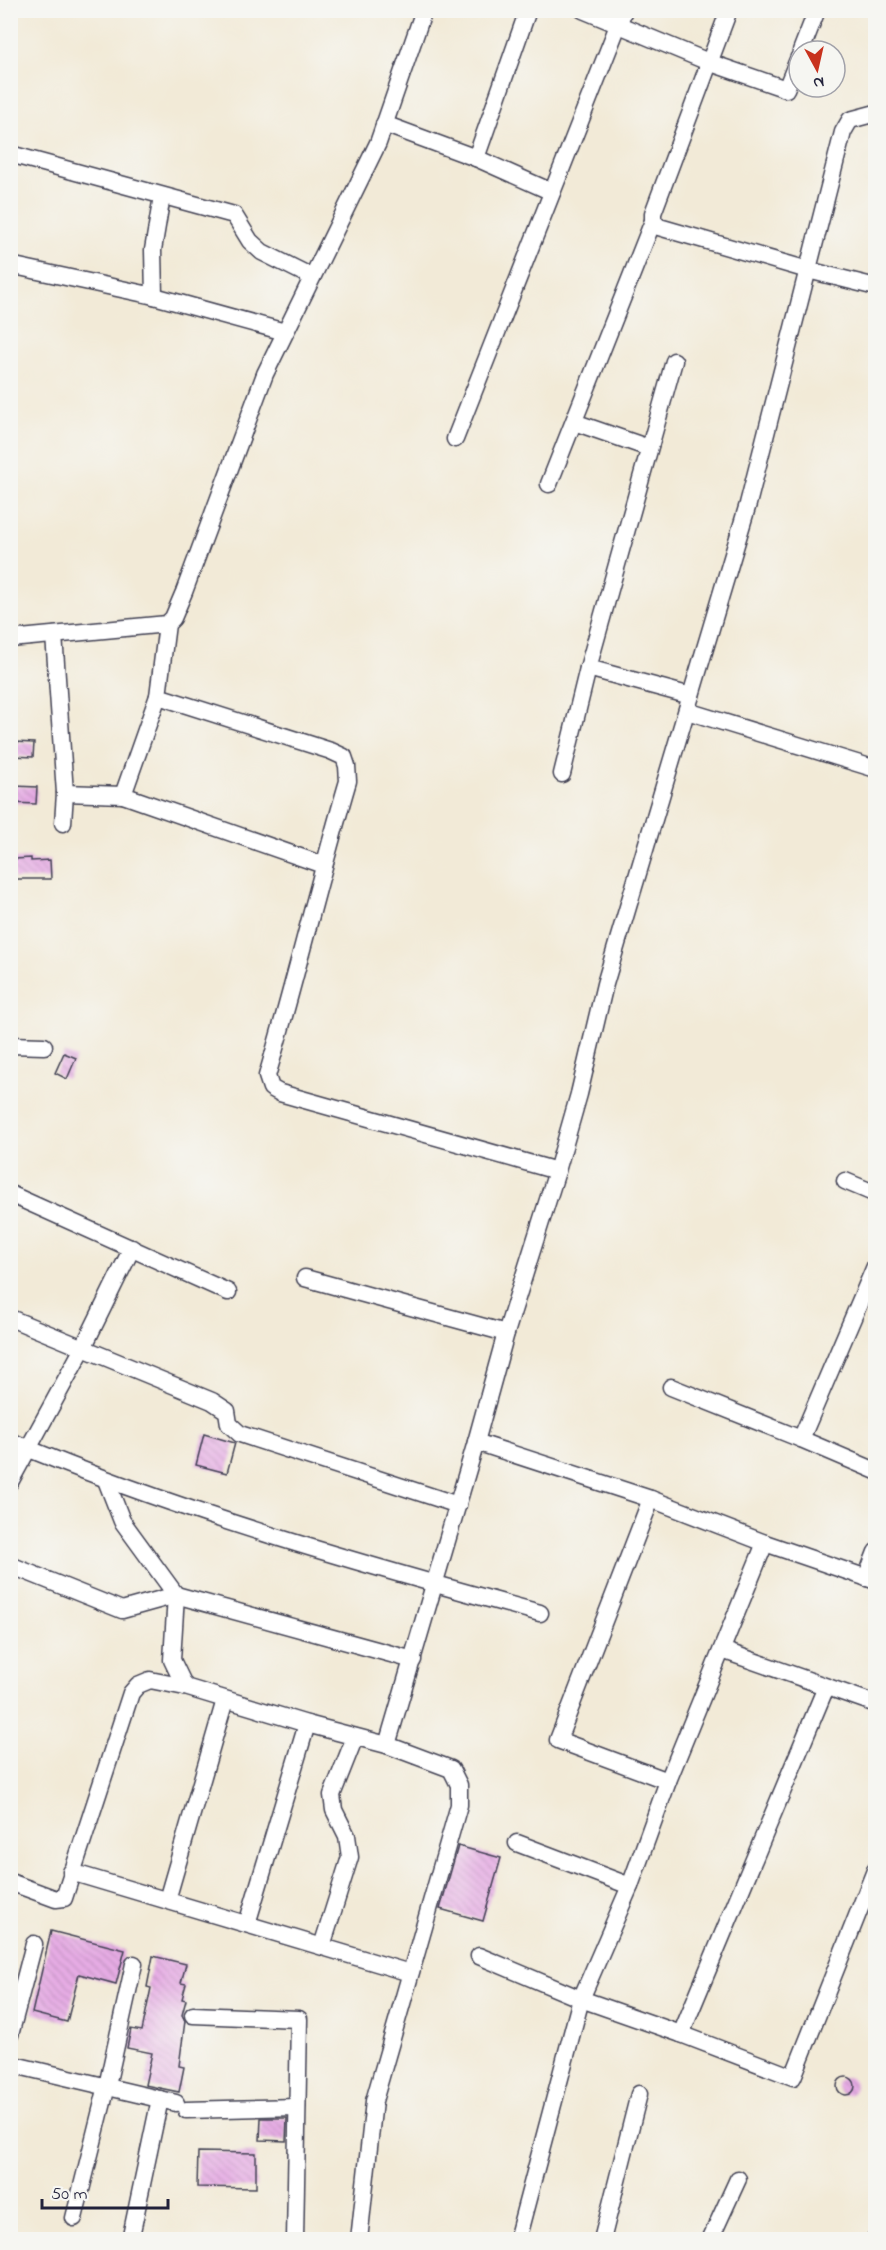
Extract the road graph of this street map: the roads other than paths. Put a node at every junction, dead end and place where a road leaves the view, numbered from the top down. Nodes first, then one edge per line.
1 (424, 10) edge
2 (528, 10) edge
3 (583, 10) edge
4 (729, 10) edge
5 (817, 10) edge
6 (621, 18) edge
7 (806, 39) edge
8 (711, 63) junction
9 (787, 87) edge
10 (876, 113) edge
11 (384, 124) junction
12 (10, 154) edge
13 (476, 158) junction
14 (552, 192) junction
15 (162, 196) junction
16 (653, 221) junction
17 (10, 265) edge
18 (808, 270) junction
19 (312, 277) junction
20 (876, 287) edge
21 (154, 297) junction
22 (285, 332) junction
23 (674, 361) dead end
24 (574, 422) junction
25 (455, 439) dead end
26 (649, 448) junction
27 (549, 484) dead end
28 (167, 624) junction
29 (54, 635) junction
30 (10, 639) edge
31 (588, 668) junction
32 (158, 696) junction
33 (689, 704) junction
34 (876, 769) edge
35 (562, 774) dead end
36 (65, 793) junction
37 (123, 795) junction
38 (63, 823) dead end
39 (323, 865) junction
40 (10, 1045) edge
41 (44, 1046) dead end
42 (557, 1171) junction
43 (845, 1181) dead end
44 (10, 1194) edge
45 (876, 1194) edge
46 (132, 1248) junction
47 (876, 1264) edge
48 (305, 1278) dead end
49 (228, 1292) dead end
50 (10, 1318) edge
51 (506, 1333) junction
52 (82, 1348) junction
53 (672, 1387) dead end
54 (801, 1438) junction
55 (10, 1441) edge
56 (476, 1442) junction
57 (28, 1448) junction
58 (876, 1471) edge
59 (106, 1480) junction
60 (10, 1482) edge
61 (651, 1499) junction
62 (458, 1505) junction
63 (765, 1543) junction
64 (876, 1552) edge
65 (10, 1565) edge
66 (871, 1579) edge
67 (435, 1584) junction
68 (176, 1595) junction
69 (540, 1612) dead end
70 (722, 1650) junction
71 (413, 1660) junction
72 (185, 1687) junction
73 (826, 1687) junction
74 (225, 1700) junction
75 (876, 1704) edge
76 (307, 1724) junction
77 (355, 1737) junction
78 (387, 1745) junction
79 (668, 1781) junction
80 (517, 1843) dead end
81 (876, 1868) edge
82 (71, 1872) junction
83 (10, 1882) edge
84 (630, 1886) junction
85 (167, 1900) junction
86 (247, 1924) junction
87 (34, 1944) dead end
88 (322, 1946) junction
89 (479, 1956) dead end
90 (134, 1964) dead end
91 (410, 1972) junction
92 (581, 1999) junction
93 (193, 2015) dead end
94 (681, 2034) junction
95 (10, 2035) edge
96 (10, 2064) edge
97 (107, 2086) junction
98 (639, 2094) dead end
99 (174, 2104) junction
100 (297, 2107) junction
101 (738, 2179) dead end
102 (74, 2218) dead end
103 (131, 2236) dead end
104 (295, 2240) edge
105 (359, 2240) edge
106 (517, 2240) edge
107 (602, 2240) edge
108 (710, 2240) edge

1 - 11 street
2 - 13 street
3 - 6 street
4 - 8 street
5 - 7 street
6 - 8 street
6 - 14 street
8 - 9 street
8 - 16 street
10 - 18 street
11 - 13 street
11 - 19 street
12 - 15 street
13 - 14 street
14 - 25 street
15 - 19 street
15 - 21 street
16 - 18 street
16 - 24 street
17 - 21 street
18 - 20 street
18 - 33 street
19 - 22 street
21 - 22 street
22 - 28 street
23 - 26 street
24 - 26 street
24 - 27 street
26 - 31 street
28 - 29 street
28 - 32 street
29 - 30 street
29 - 36 street
31 - 33 street
31 - 35 street
32 - 37 street
32 - 39 street
33 - 34 street
33 - 42 street
36 - 37 street
36 - 38 street
37 - 39 street
39 - 42 street
40 - 41 street
42 - 51 street
43 - 45 street
44 - 46 street
46 - 49 street
46 - 52 street
47 - 54 street
48 - 51 street
50 - 52 street
51 - 56 street
52 - 57 street
52 - 62 street
53 - 54 street
54 - 58 street
55 - 57 street
56 - 61 street
56 - 62 street
57 - 59 street
57 - 60 street
59 - 67 street
59 - 68 street
61 - 63 street
61 - 79 street
62 - 67 street
63 - 66 street
63 - 70 street
64 - 66 street
65 - 68 street
67 - 69 street
67 - 71 street
68 - 71 street
68 - 72 street
70 - 73 street
70 - 79 street
71 - 78 street
72 - 74 street
72 - 82 street
73 - 75 street
73 - 94 street
74 - 76 street
74 - 85 street
76 - 77 street
76 - 86 street
77 - 78 street
77 - 88 street
78 - 91 street
79 - 84 street
80 - 84 street
81 - 94 street
82 - 83 street
82 - 85 street
84 - 92 street
85 - 86 street
86 - 88 street
87 - 95 street
88 - 91 street
89 - 92 street
90 - 97 street
91 - 105 street
92 - 94 street
92 - 106 street
93 - 100 street
96 - 97 street
97 - 99 street
97 - 102 street
98 - 107 street
99 - 100 street
99 - 103 street
100 - 104 street
101 - 108 street

